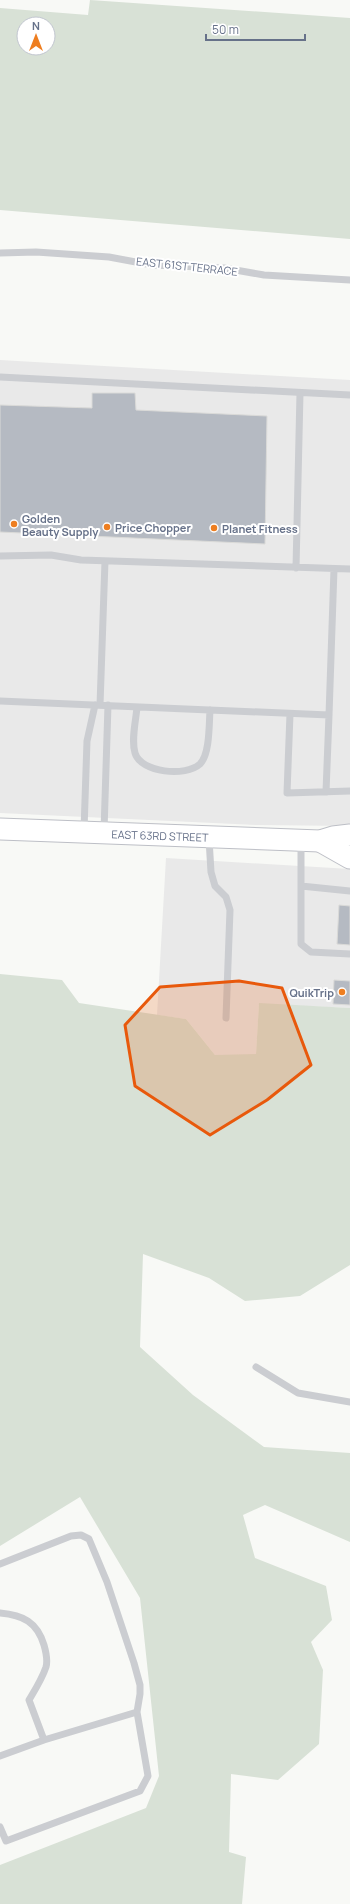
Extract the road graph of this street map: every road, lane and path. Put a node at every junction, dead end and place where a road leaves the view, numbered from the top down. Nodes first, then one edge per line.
1 (0, 253) edge
2 (350, 280) edge
3 (0, 377) edge
4 (300, 393) junction
5 (350, 395) edge
6 (0, 556) edge
7 (105, 561) junction
8 (296, 568) junction
9 (334, 569) junction
10 (350, 569) edge
11 (0, 701) edge
12 (97, 705) junction
13 (108, 706) junction
14 (137, 707) junction
15 (210, 710) junction
16 (290, 714) junction
17 (329, 715) junction
18 (350, 791) edge
19 (326, 792) junction
20 (0, 829) edge
21 (84, 832) junction
22 (104, 833) junction
23 (350, 835) edge
24 (209, 837) junction
25 (310, 841) junction
26 (350, 858) edge
27 (301, 886) junction
28 (350, 891) edge
29 (350, 954) edge
30 (226, 1018) dead end
31 (256, 1367) dead end
32 (350, 1402) edge
33 (0, 1564) edge
34 (0, 1613) edge
35 (137, 1712) junction
36 (44, 1740) junction
37 (0, 1756) edge
38 (0, 1827) edge

1 - 2 lane, EAST 61ST TERRACE
3 - 4 lane
4 - 5 lane
4 - 8 lane
6 - 7 lane
7 - 8 lane
7 - 12 lane
8 - 9 lane
9 - 10 lane
9 - 17 lane
11 - 12 lane
12 - 13 lane
12 - 21 lane
13 - 14 lane
13 - 22 lane
14 - 15 lane
14 - 15 lane
15 - 16 lane
16 - 17 lane
16 - 19 lane
17 - 19 lane
18 - 19 lane
20 - 21 main road, EAST 63RD STREET
21 - 22 main road, EAST 63RD STREET
22 - 24 main road, EAST 63RD STREET
23 - 25 main road, EAST 63RD STREET
24 - 25 main road, EAST 63RD STREET
24 - 30 lane
25 - 26 main road, EAST 63RD STREET
25 - 27 lane
27 - 28 lane
27 - 29 lane
31 - 32 lane
33 - 35 lane
34 - 36 lane
35 - 36 lane
35 - 38 lane
36 - 37 lane

